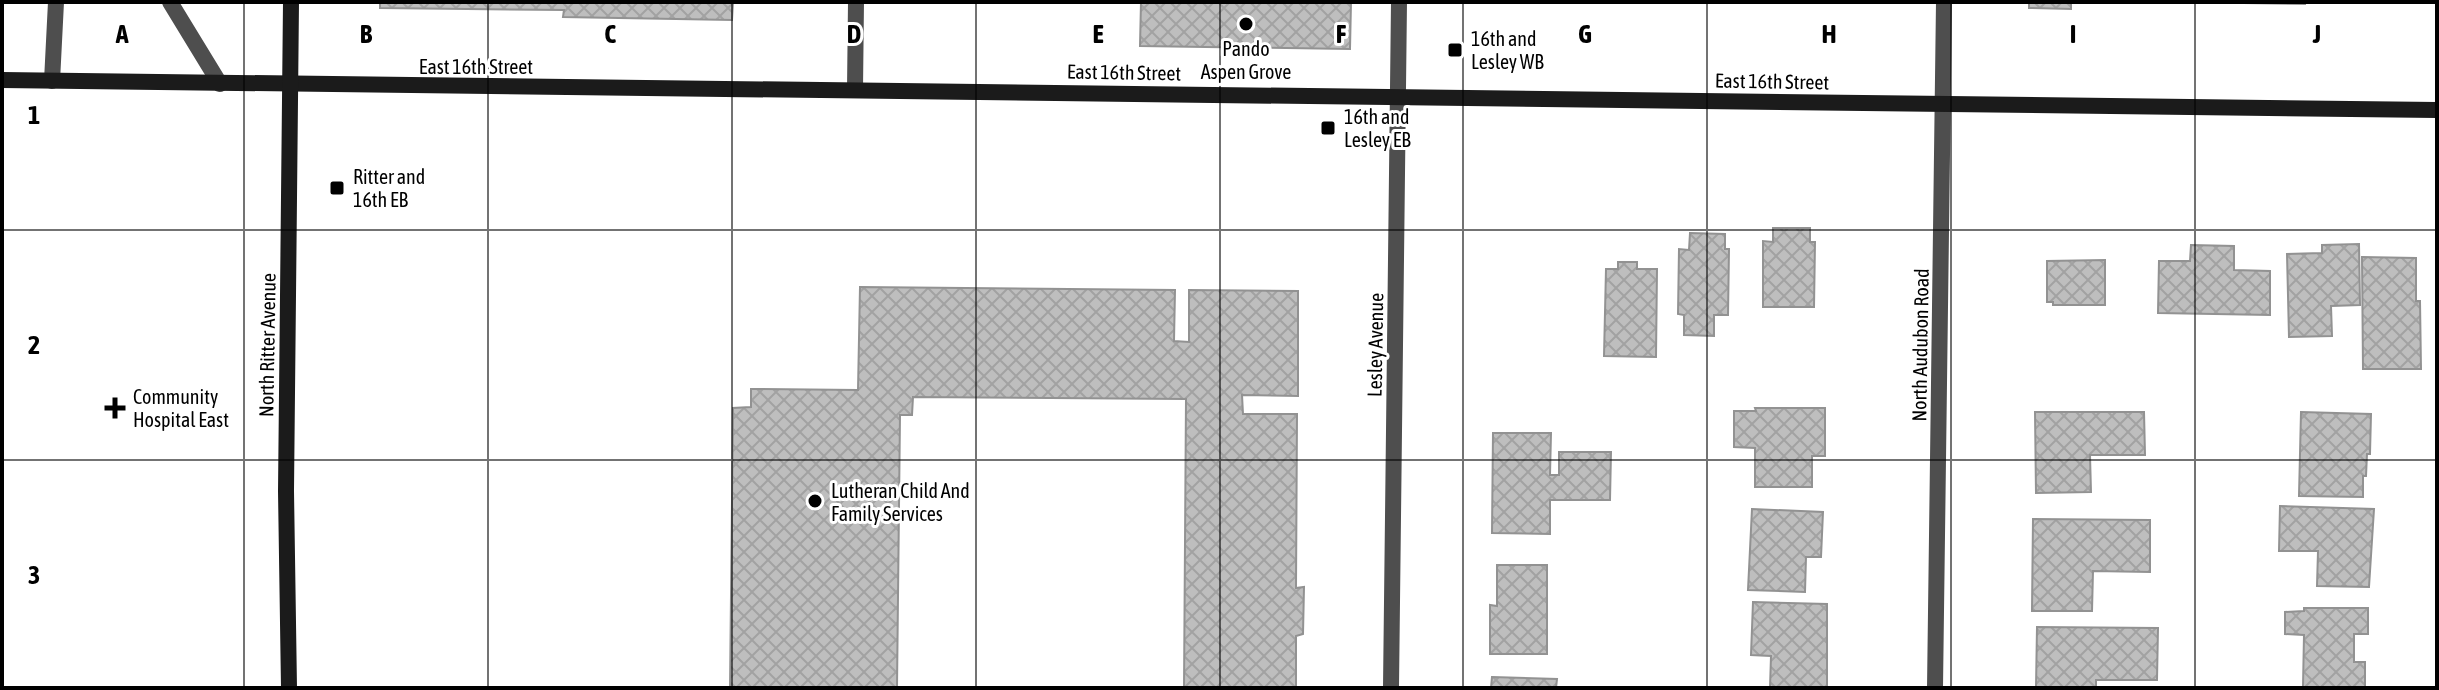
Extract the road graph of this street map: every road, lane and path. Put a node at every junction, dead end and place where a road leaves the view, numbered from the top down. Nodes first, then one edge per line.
1 (56, 2) edge
2 (170, 2) edge
3 (291, 2) edge
4 (856, 2) edge
5 (1399, 2) edge
6 (1944, 2) edge
7 (2, 80) edge
8 (52, 81) junction
9 (220, 84) junction
10 (290, 85) junction
11 (855, 89) junction
12 (1398, 95) junction
13 (1943, 104) junction
14 (2437, 110) edge
15 (289, 688) edge
16 (1391, 688) edge
17 (1935, 688) edge

1 - 8 street
2 - 9 street
3 - 10 main road, North Ritter Avenue
4 - 11 street
5 - 12 street, Lesley Avenue
6 - 13 street, North Audubon Road
7 - 8 main road, East 16th Street
8 - 9 main road, East 16th Street
9 - 10 main road, East 16th Street
10 - 11 main road, East 16th Street
10 - 15 main road, North Ritter Avenue
11 - 12 main road, East 16th Street
12 - 13 main road, East 16th Street
12 - 16 street, Lesley Avenue
13 - 14 main road, East 16th Street
13 - 17 street, North Audubon Road

